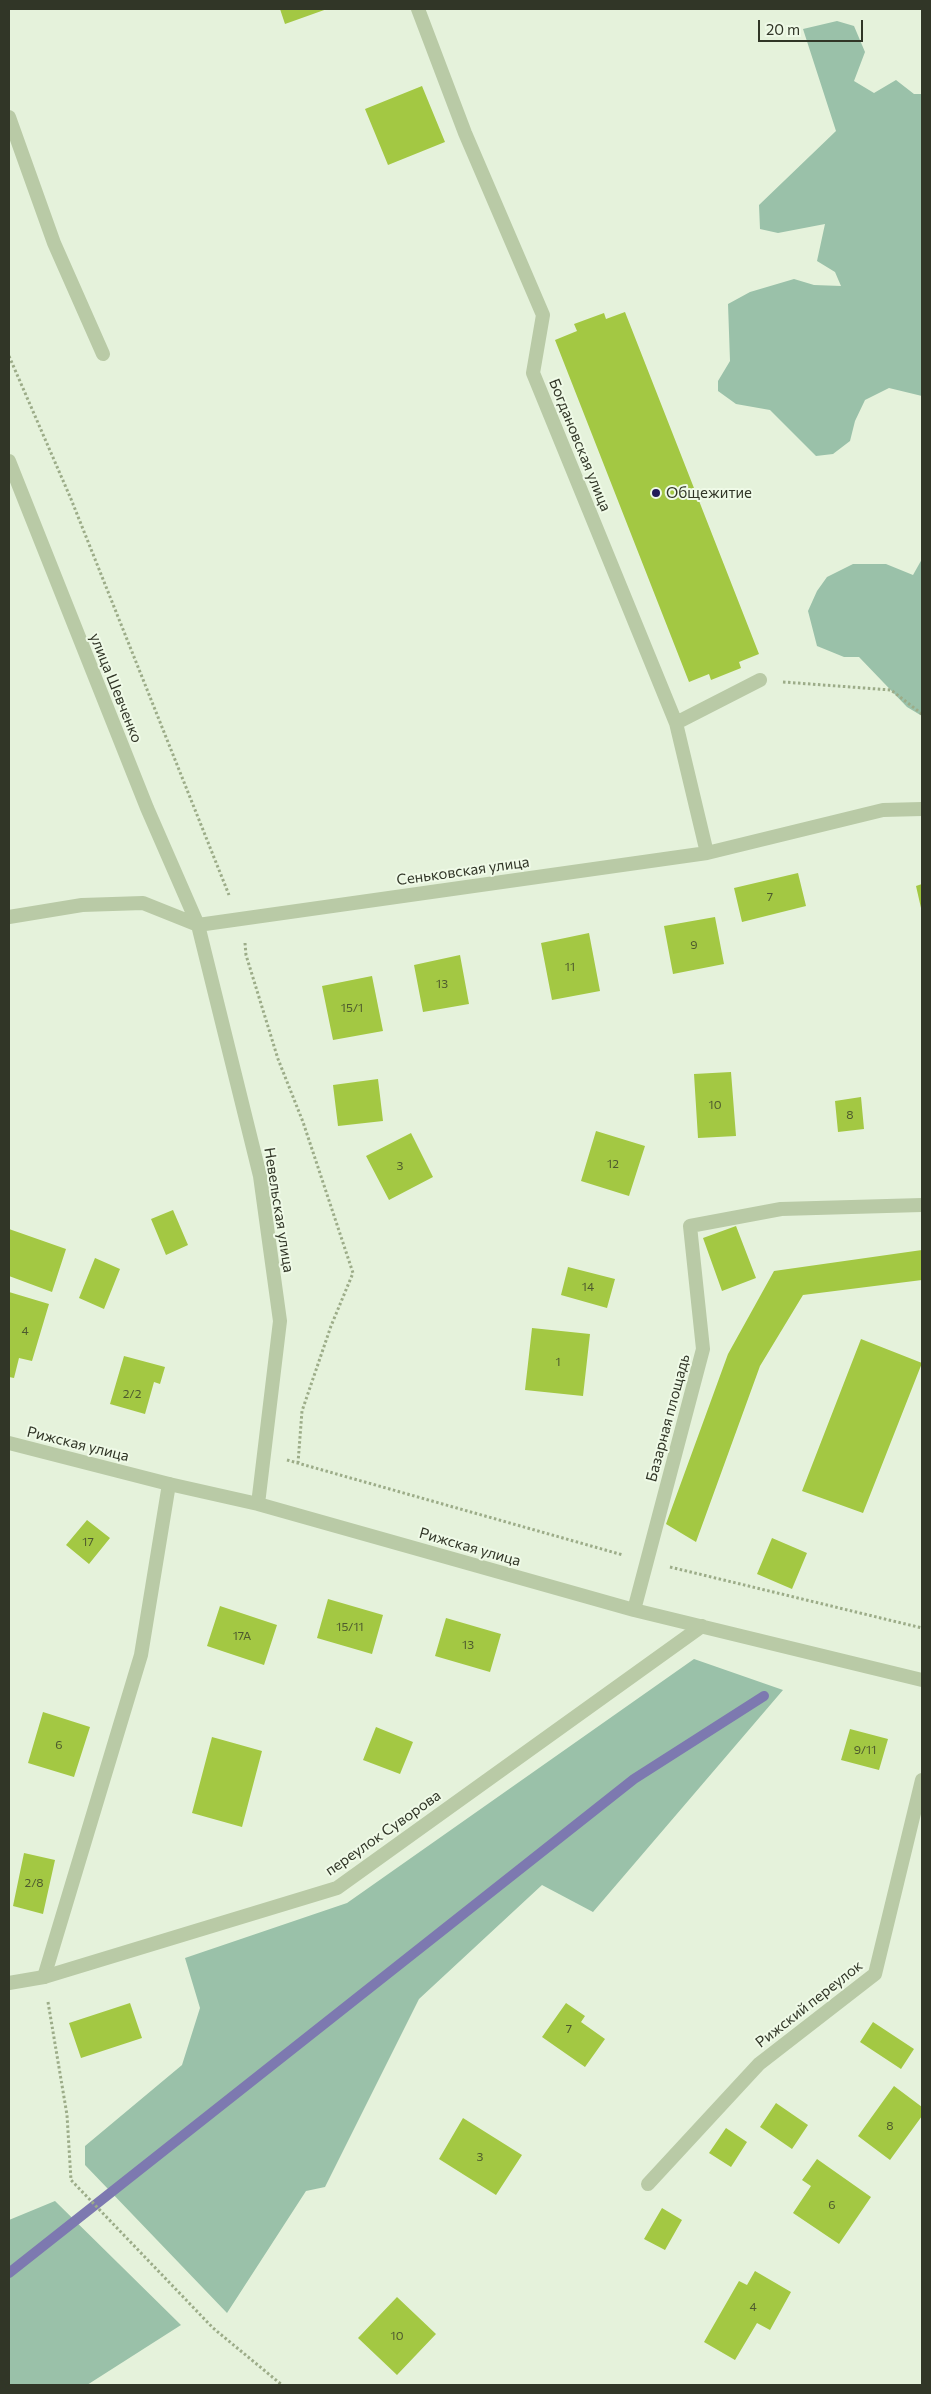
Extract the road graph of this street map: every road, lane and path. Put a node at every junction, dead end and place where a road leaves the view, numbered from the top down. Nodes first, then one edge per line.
1 (418, 9) edge
2 (9, 116) edge
3 (103, 354) dead end
4 (9, 460) edge
5 (760, 680) joint
6 (922, 714) edge
7 (676, 723) junction
8 (922, 809) edge
9 (707, 853) junction
10 (9, 917) edge
11 (198, 925) junction
12 (922, 1205) edge
13 (9, 1443) edge
14 (264, 1454) junction
15 (169, 1484) junction
16 (258, 1504) junction
17 (647, 1562) junction
18 (634, 1610) junction
19 (702, 1626) junction
20 (922, 1628) edge
21 (922, 1680) edge
22 (922, 1780) edge
23 (44, 1977) junction
24 (9, 1983) edge
25 (648, 2184) dead end
26 (282, 2385) edge

1 - 7 street, Богдановская улица
2 - 3 street
4 - 11 street, улица Шевченко
5 - 6 path
5 - 7 street
7 - 9 street, Богдановская улица
8 - 9 street, Сеньковская улица
9 - 11 street, Сеньковская улица
10 - 11 street, Сеньковская улица
11 - 14 street, Невельская улица
12 - 17 street, Базарная площадь
13 - 15 street, Рижская улица
14 - 16 street, Невельская улица
14 - 17 path
15 - 16 street, Рижская улица
15 - 23 street
16 - 18 street, Рижская улица
17 - 18 street, Базарная площадь
17 - 20 path
18 - 19 street, Рижская улица
19 - 21 street, Рижская улица
19 - 23 street, переулок Суворова
22 - 25 street, Рижский переулок
23 - 24 street, переулок Суворова
23 - 26 path

